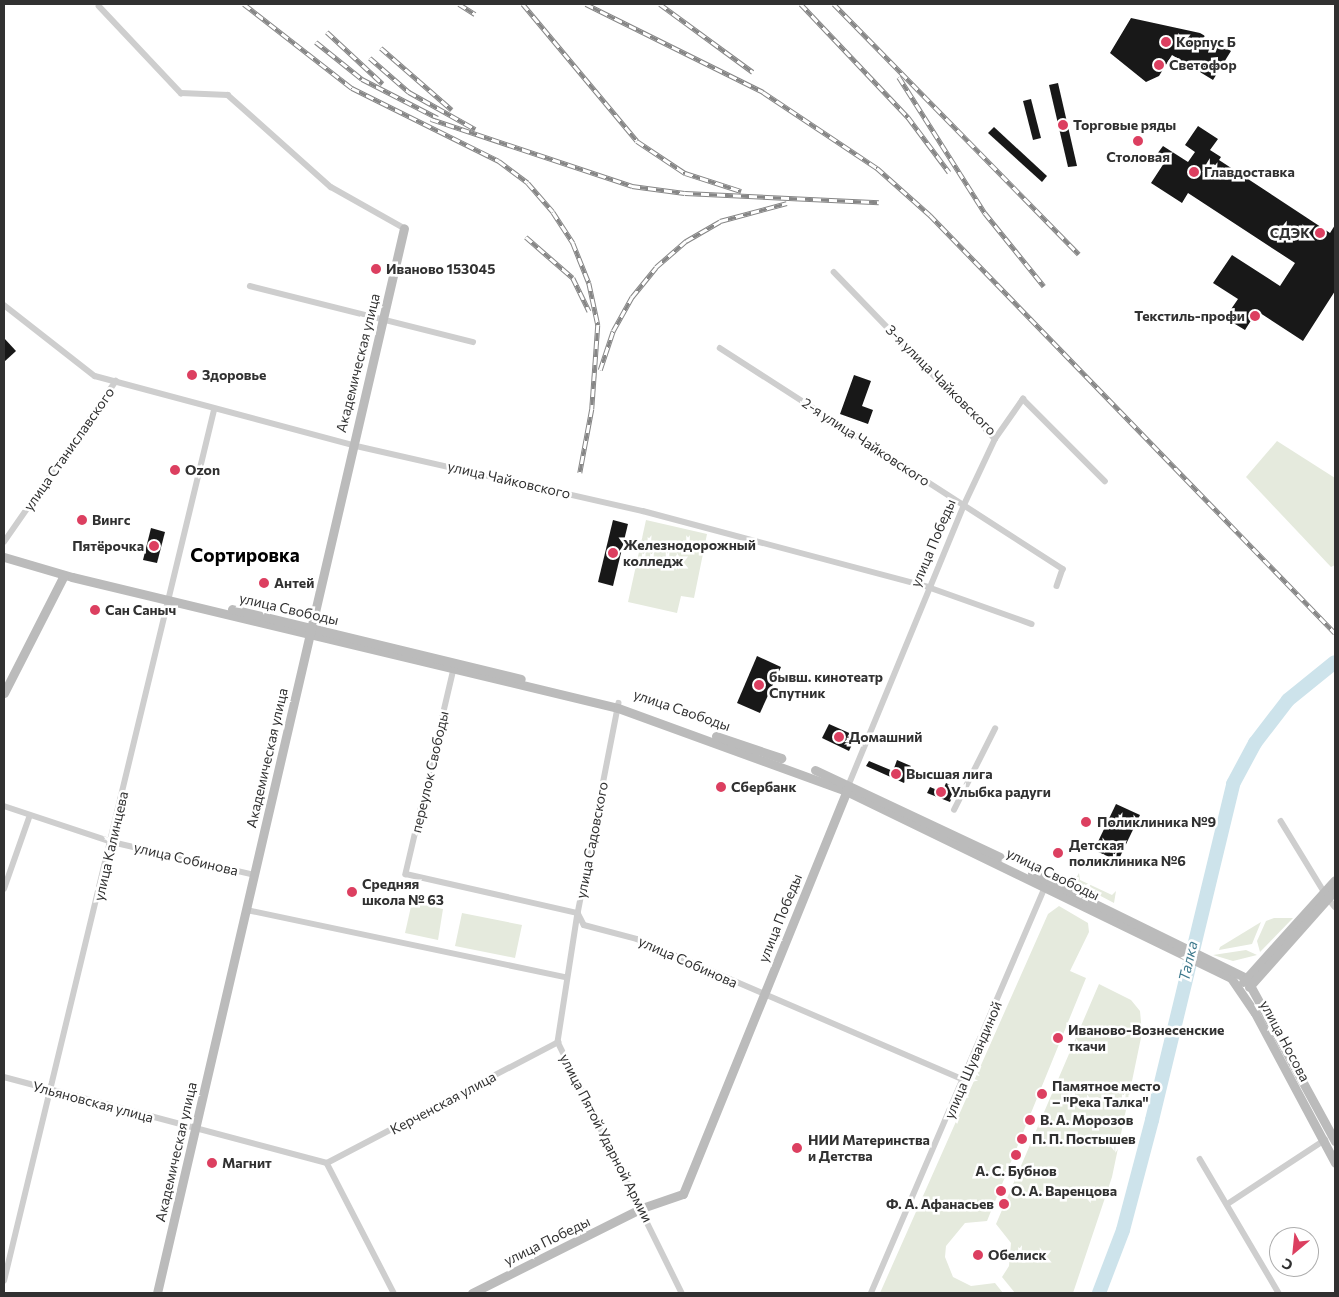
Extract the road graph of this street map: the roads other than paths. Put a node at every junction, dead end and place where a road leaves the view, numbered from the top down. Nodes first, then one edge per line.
1 (99, 6) dead end
2 (404, 228) joint
3 (834, 272) dead end
4 (250, 286) dead end
5 (4, 305) edge
6 (382, 320) junction
7 (473, 342) dead end
8 (720, 348) dead end
9 (116, 381) junction
10 (214, 410) junction
11 (995, 440) junction
12 (352, 445) junction
13 (1105, 481) dead end
14 (963, 506) junction
15 (4, 542) edge
16 (4, 557) edge
17 (64, 575) junction
18 (1057, 586) dead end
19 (928, 587) junction
20 (169, 597) junction
21 (1032, 624) dead end
22 (309, 631) junction
23 (454, 669) junction
24 (4, 693) edge
25 (618, 706) junction
26 (995, 729) dead end
27 (848, 787) junction
28 (4, 806) edge
29 (954, 810) dead end
30 (29, 818) junction
31 (1281, 821) dead end
32 (112, 842) junction
33 (255, 874) junction
34 (406, 874) joint
35 (1335, 880) edge
36 (1047, 883) junction
37 (4, 889) edge
38 (1335, 890) edge
39 (1326, 896) junction
40 (1335, 906) edge
41 (247, 910) junction
42 (578, 913) junction
43 (1205, 958) junction
44 (566, 977) junction
45 (1249, 981) junction
46 (1241, 990) junction
47 (764, 996) junction
48 (558, 1042) junction
49 (4, 1077) edge
50 (964, 1080) junction
51 (51, 1092) junction
52 (196, 1128) junction
53 (1334, 1136) edge
54 (1323, 1141) junction
55 (1200, 1159) dead end
56 (327, 1163) junction
57 (1335, 1163) edge
58 (1228, 1203) junction
59 (642, 1208) junction
60 (4, 1281) edge
61 (157, 1293) edge
62 (394, 1293) edge
63 (472, 1293) edge
64 (682, 1293) edge
65 (871, 1293) edge
66 (1279, 1293) edge

1 - 2 street
2 - 6 main road, Академическая улица
3 - 11 street, 3-я улица Чайковского
4 - 6 street
5 - 9 street, улица Чайковского
6 - 7 street
6 - 12 main road, Академическая улица
8 - 14 street, 2-я улица Чайковского
9 - 10 street, улица Чайковского
9 - 15 street, улица Станиславского
10 - 12 street, улица Чайковского
10 - 20 street, улица Калинцева
11 - 13 street, 3-я улица Чайковского
11 - 14 street, улица Победы
12 - 19 street, улица Чайковского
12 - 22 main road, Академическая улица
14 - 18 street, 2-я улица Чайковского
14 - 19 street, улица Победы
16 - 17 main road, улица Свободы
17 - 20 main road, улица Свободы
17 - 24 main road
19 - 21 street, улица Чайковского
19 - 27 street, улица Победы
20 - 22 main road, улица Свободы
20 - 32 street, улица Калинцева
22 - 23 main road, улица Свободы
22 - 25 main road, улица Свободы
22 - 33 main road, Академическая улица
23 - 25 main road, улица Свободы
23 - 34 street, переулок Свободы
25 - 27 main road, улица Свободы
25 - 42 street, улица Садовского
26 - 29 street
27 - 36 main road, улица Свободы
27 - 47 main road, улица Победы
28 - 30 street, улица Собинова
30 - 32 street, улица Собинова
30 - 37 street
31 - 39 street
32 - 33 street, улица Собинова
32 - 51 street, улица Калинцева
33 - 41 main road, Академическая улица
34 - 42 street, улица Собинова
35 - 39 main road
36 - 43 main road, улица Свободы
36 - 50 street, улица Шувандиной
38 - 39 main road
39 - 40 street
39 - 45 main road
41 - 44 street
41 - 52 main road, Академическая улица
42 - 44 street, улица Садовского
42 - 47 street, улица Собинова
43 - 45 main road, улица Свободы
43 - 46 main road, улица Свободы
44 - 48 street, улица Пятой Ударной Армии
45 - 46 main road, улица Носова
45 - 53 main road, улица Носова
46 - 54 main road, улица Носова
47 - 50 street, улица Собинова
47 - 59 main road, улица Победы
48 - 56 street, Керченская улица
48 - 59 street, улица Пятой Ударной Армии
49 - 51 street, Ульяновская улица
50 - 65 street, улица Шувандиной
51 - 52 street, Ульяновская улица
51 - 60 street, улица Калинцева
52 - 56 street, Ульяновская улица
52 - 61 main road, Академическая улица
53 - 54 street
54 - 57 main road, улица Носова
54 - 58 street
55 - 58 street
56 - 62 street
58 - 66 street
59 - 63 main road, улица Победы
59 - 64 street, улица Пятой Ударной Армии

